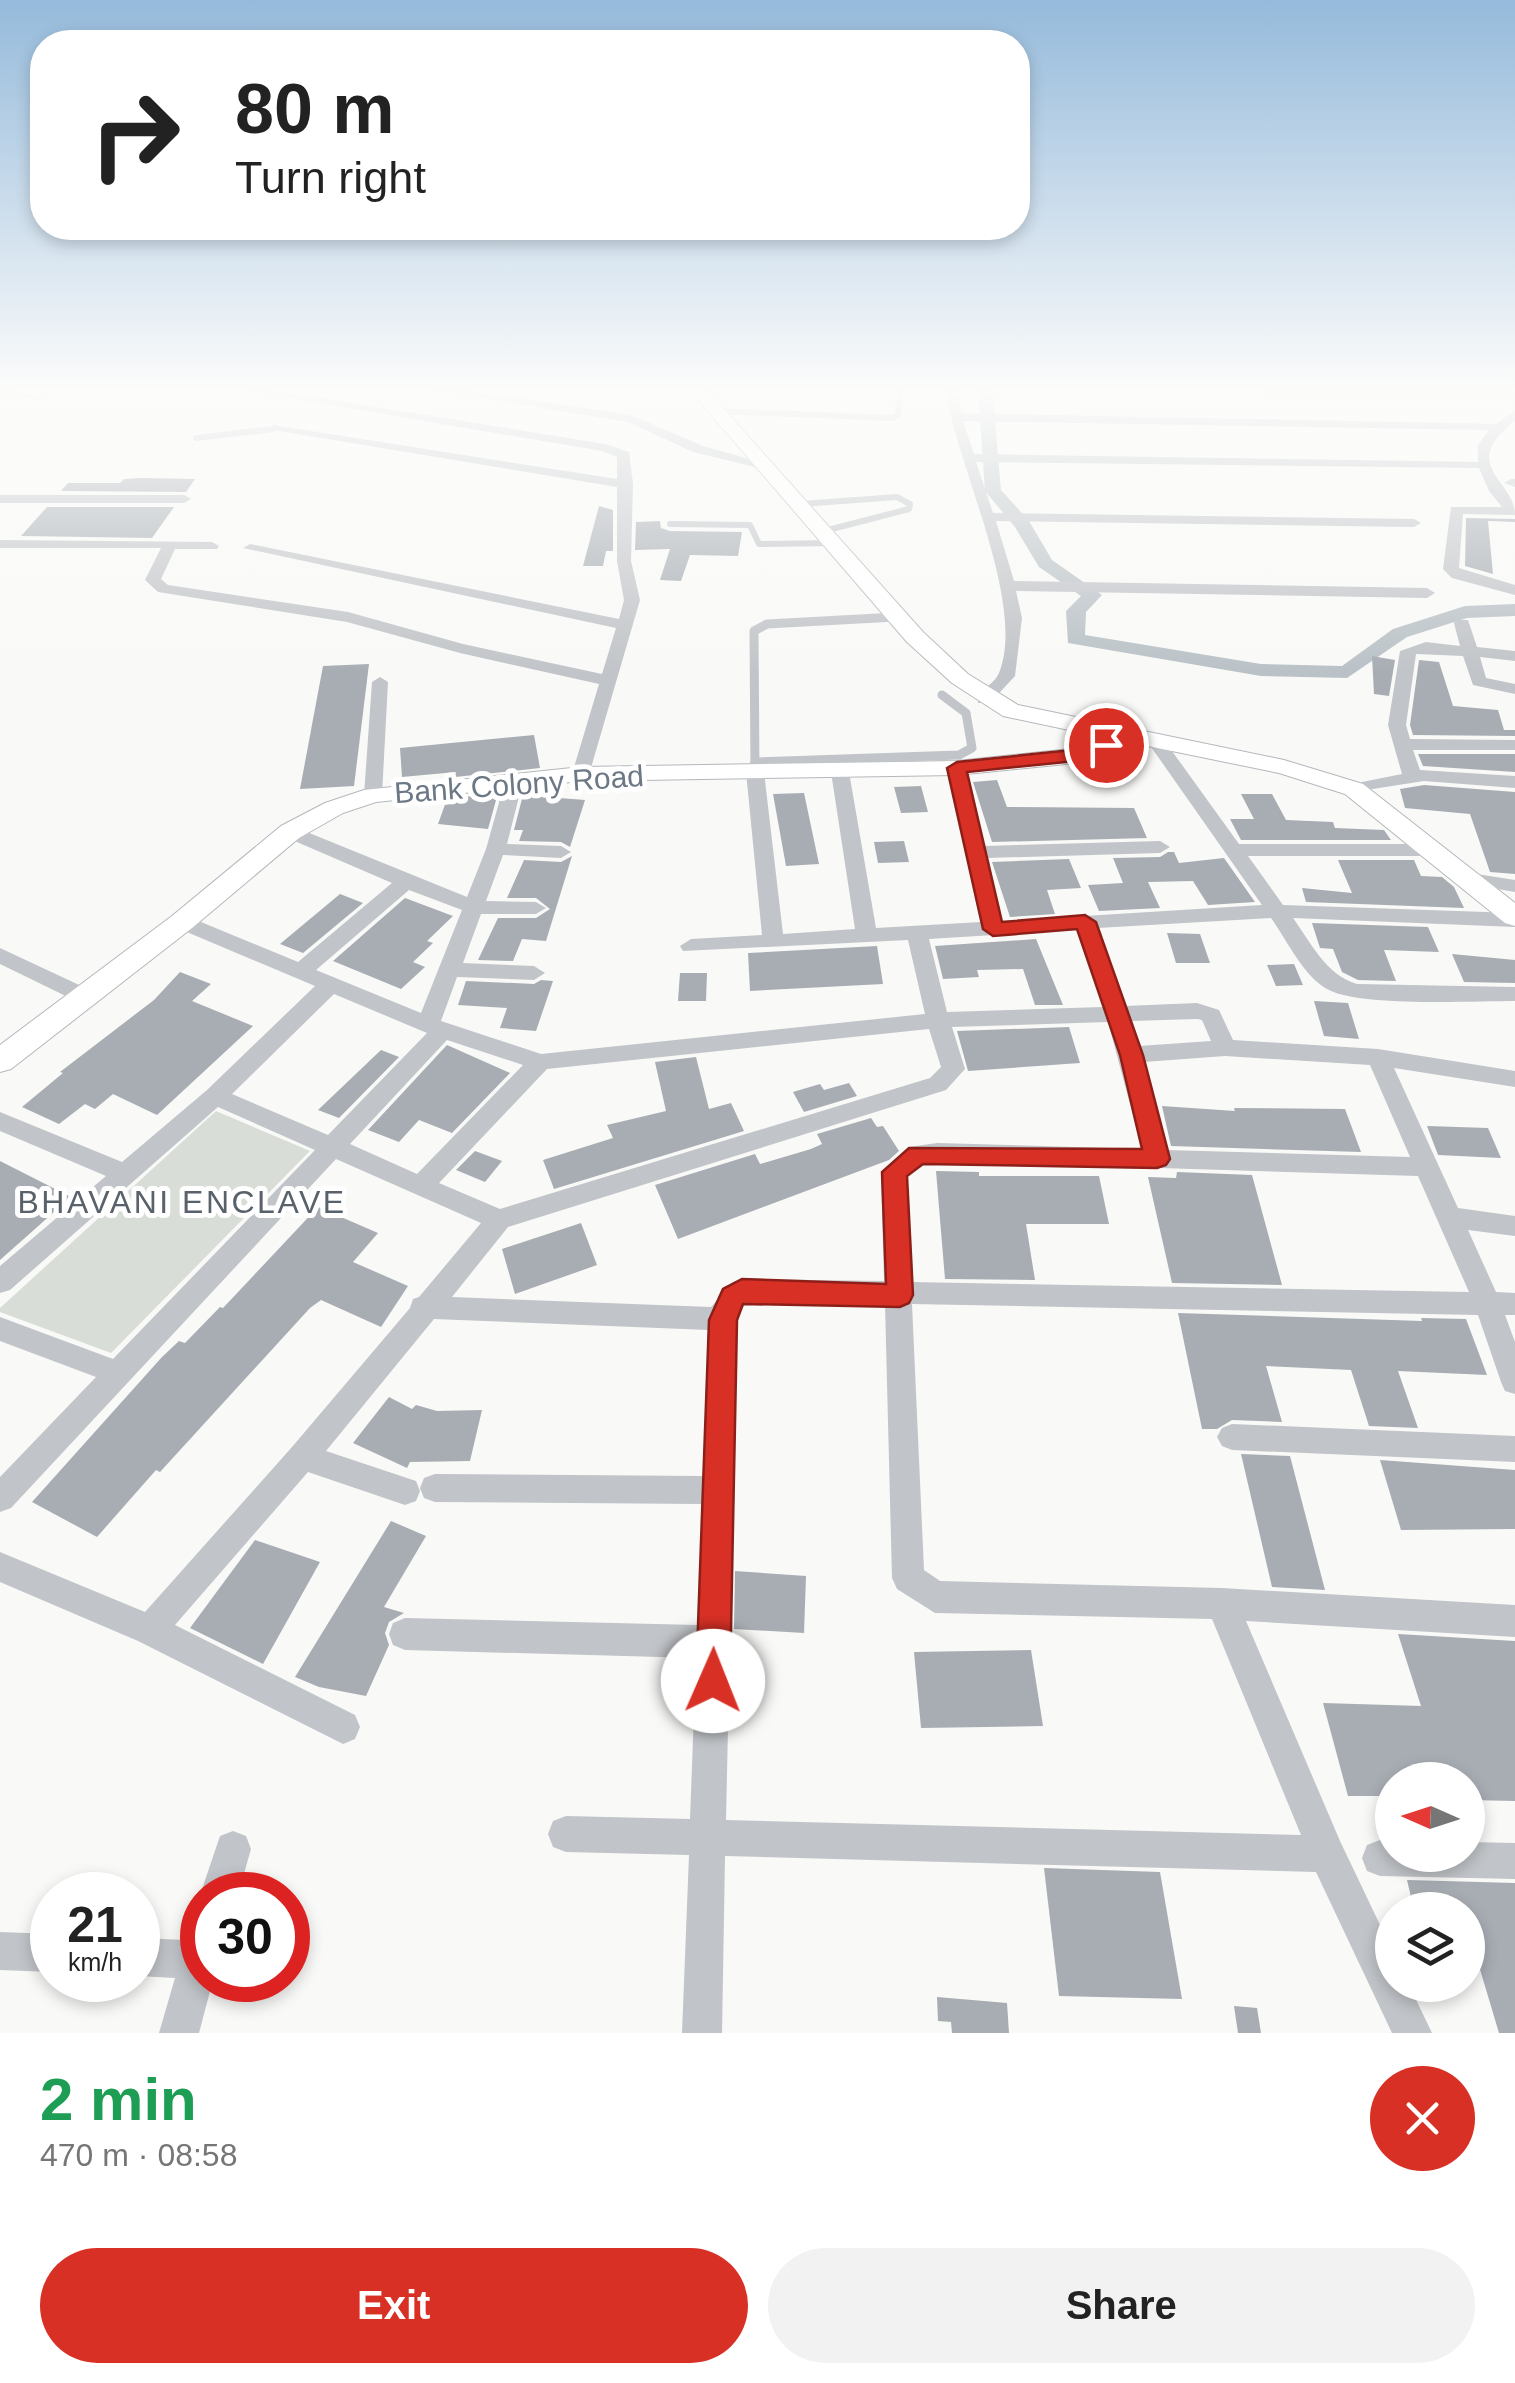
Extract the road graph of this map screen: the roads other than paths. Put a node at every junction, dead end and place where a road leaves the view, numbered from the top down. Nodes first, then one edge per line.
1 (621, 483) edge
2 (781, 483) edge
3 (975, 483) edge
4 (1491, 483) edge
5 (626, 484) joint
6 (0, 499) edge
7 (184, 500) dead end
8 (832, 502) junction
9 (801, 504) junction
10 (1515, 511) edge
11 (986, 517) junction
12 (670, 524) dead end
13 (856, 524) junction
14 (1414, 524) dead end
15 (829, 537) junction
16 (0, 544) edge
17 (170, 544) junction
18 (212, 546) dead end
19 (250, 548) dead end
20 (1007, 586) junction
21 (1515, 590) edge
22 (1428, 593) dead end
23 (896, 617) junction
24 (1462, 623) dead end
25 (626, 625) junction
26 (1469, 652) junction
27 (1515, 656) edge
28 (606, 680) junction
29 (380, 682) dead end
30 (1515, 689) edge
31 (942, 695) dead end
32 (984, 699) junction
33 (1120, 737) junction
34 (1158, 744) junction
35 (1401, 744) junction
36 (1515, 745) edge
37 (756, 767) junction
38 (957, 768) junction
39 (840, 772) junction
40 (581, 774) junction
41 (1412, 776) junction
42 (514, 781) junction
43 (1515, 782) edge
44 (1354, 789) junction
45 (373, 795) junction
46 (290, 832) junction
47 (1160, 847) dead end
48 (496, 849) junction
49 (1235, 850) junction
50 (1430, 850) junction
51 (561, 852) dead end
52 (974, 852) junction
53 (1464, 878) junction
54 (406, 882) junction
55 (1515, 886) edge
56 (475, 907) junction
57 (536, 908) dead end
58 (1278, 912) junction
59 (1515, 919) edge
60 (182, 922) junction
61 (1085, 922) junction
62 (993, 929) junction
63 (917, 934) junction
64 (867, 936) junction
65 (773, 942) junction
66 (692, 946) dead end
67 (0, 954) edge
68 (302, 970) junction
69 (452, 970) junction
70 (534, 972) dead end
71 (332, 983) junction
72 (1515, 994) edge
73 (84, 996) junction
74 (1116, 1011) junction
75 (938, 1020) junction
76 (436, 1028) junction
77 (1224, 1048) junction
78 (1131, 1055) junction
79 (1378, 1057) junction
80 (0, 1061) edge
81 (540, 1062) junction
82 (1515, 1079) edge
83 (215, 1096) junction
84 (0, 1121) edge
85 (335, 1148) junction
86 (1157, 1159) junction
87 (1428, 1167) junction
88 (124, 1173) junction
89 (421, 1186) junction
90 (1450, 1217) junction
91 (498, 1220) junction
92 (1515, 1226) edge
93 (0, 1282) edge
94 (900, 1295) junction
95 (1501, 1303) edge
96 (423, 1307) junction
97 (723, 1320) junction
98 (0, 1329) edge
99 (121, 1374) junction
100 (1515, 1382) edge
101 (1232, 1437) dead end
102 (1515, 1450) edge
103 (304, 1456) junction
104 (716, 1490) junction
105 (0, 1498) edge
106 (0, 1567) edge
107 (1222, 1604) junction
108 (1515, 1621) edge
109 (150, 1630) junction
110 (405, 1634) dead end
111 (714, 1642) junction
112 (343, 1727) dead end
113 (566, 1834) dead end
114 (710, 1838) junction
115 (233, 1849) dead end
116 (1327, 1854) junction
117 (1485, 1860) edge
118 (1515, 1861) edge
119 (226, 1872) edge
120 (0, 1951) edge
121 (30, 1953) edge
122 (188, 2002) edge
123 (179, 2033) edge
124 (702, 2033) edge
125 (1412, 2033) edge

1 - 5 street
2 - 9 street
3 - 11 street
4 - 10 street
5 - 25 street
6 - 7 street
8 - 9 lane
8 - 13 lane
8 - 13 lane
9 - 15 street
10 - 21 street
11 - 14 street
11 - 20 street
12 - 15 lane
13 - 15 lane
15 - 23 street
16 - 17 street
17 - 18 street
17 - 28 street
19 - 25 street
20 - 22 street
20 - 32 street
23 - 32 street
23 - 37 lane
24 - 26 street
25 - 28 street
26 - 27 street
26 - 30 street
26 - 35 street
28 - 40 street
29 - 45 street
31 - 37 lane
32 - 33 street
33 - 34 street
33 - 38 street, Bank Colony Road
34 - 44 street
34 - 49 street
35 - 36 street
35 - 41 street
37 - 39 street, Bank Colony Road
37 - 40 street, Bank Colony Road
37 - 65 street
38 - 39 street, Bank Colony Road
38 - 52 street
39 - 64 street
40 - 42 street, Bank Colony Road
41 - 43 street
41 - 44 street
42 - 45 street, Bank Colony Road
42 - 48 street
44 - 50 street
45 - 46 street, Bank Colony Road
46 - 54 street
46 - 60 street, Bank Colony Road
47 - 52 street
48 - 51 street
48 - 56 street
49 - 50 street
49 - 58 street
50 - 53 street
52 - 62 street
53 - 55 street
53 - 59 street
54 - 56 street
54 - 68 street
56 - 57 street
56 - 69 street
58 - 59 street
58 - 61 street
58 - 72 street
60 - 68 street
60 - 73 street, Bank Colony Road
61 - 62 street
61 - 74 street
62 - 63 street
63 - 64 street
63 - 75 street
64 - 65 street
65 - 66 street
67 - 73 street
68 - 71 street
69 - 70 street
69 - 76 street
71 - 76 street
71 - 83 street
73 - 80 street, Bank Colony Road
74 - 75 street
74 - 77 street
74 - 78 street
75 - 81 street
75 - 91 street
76 - 81 street
76 - 85 street
77 - 78 street
77 - 79 street
78 - 86 street
79 - 82 street
79 - 87 street
81 - 89 street
83 - 85 street
83 - 88 street
84 - 88 street
85 - 89 street
85 - 99 street
86 - 87 street
86 - 94 street
87 - 90 street
88 - 93 street
89 - 91 street
90 - 92 street
90 - 95 street
91 - 96 street
94 - 95 street
94 - 97 street
94 - 107 street
95 - 100 street
96 - 97 street
96 - 103 street
97 - 104 street
98 - 99 street
99 - 105 street
101 - 102 street
103 - 104 street
103 - 109 street
104 - 111 street
106 - 109 street
107 - 108 street
107 - 116 street
109 - 112 street
110 - 111 street
111 - 114 street
113 - 114 street
114 - 116 street
114 - 124 street
115 - 119 street
116 - 125 street
117 - 118 street
120 - 121 street
122 - 123 street

